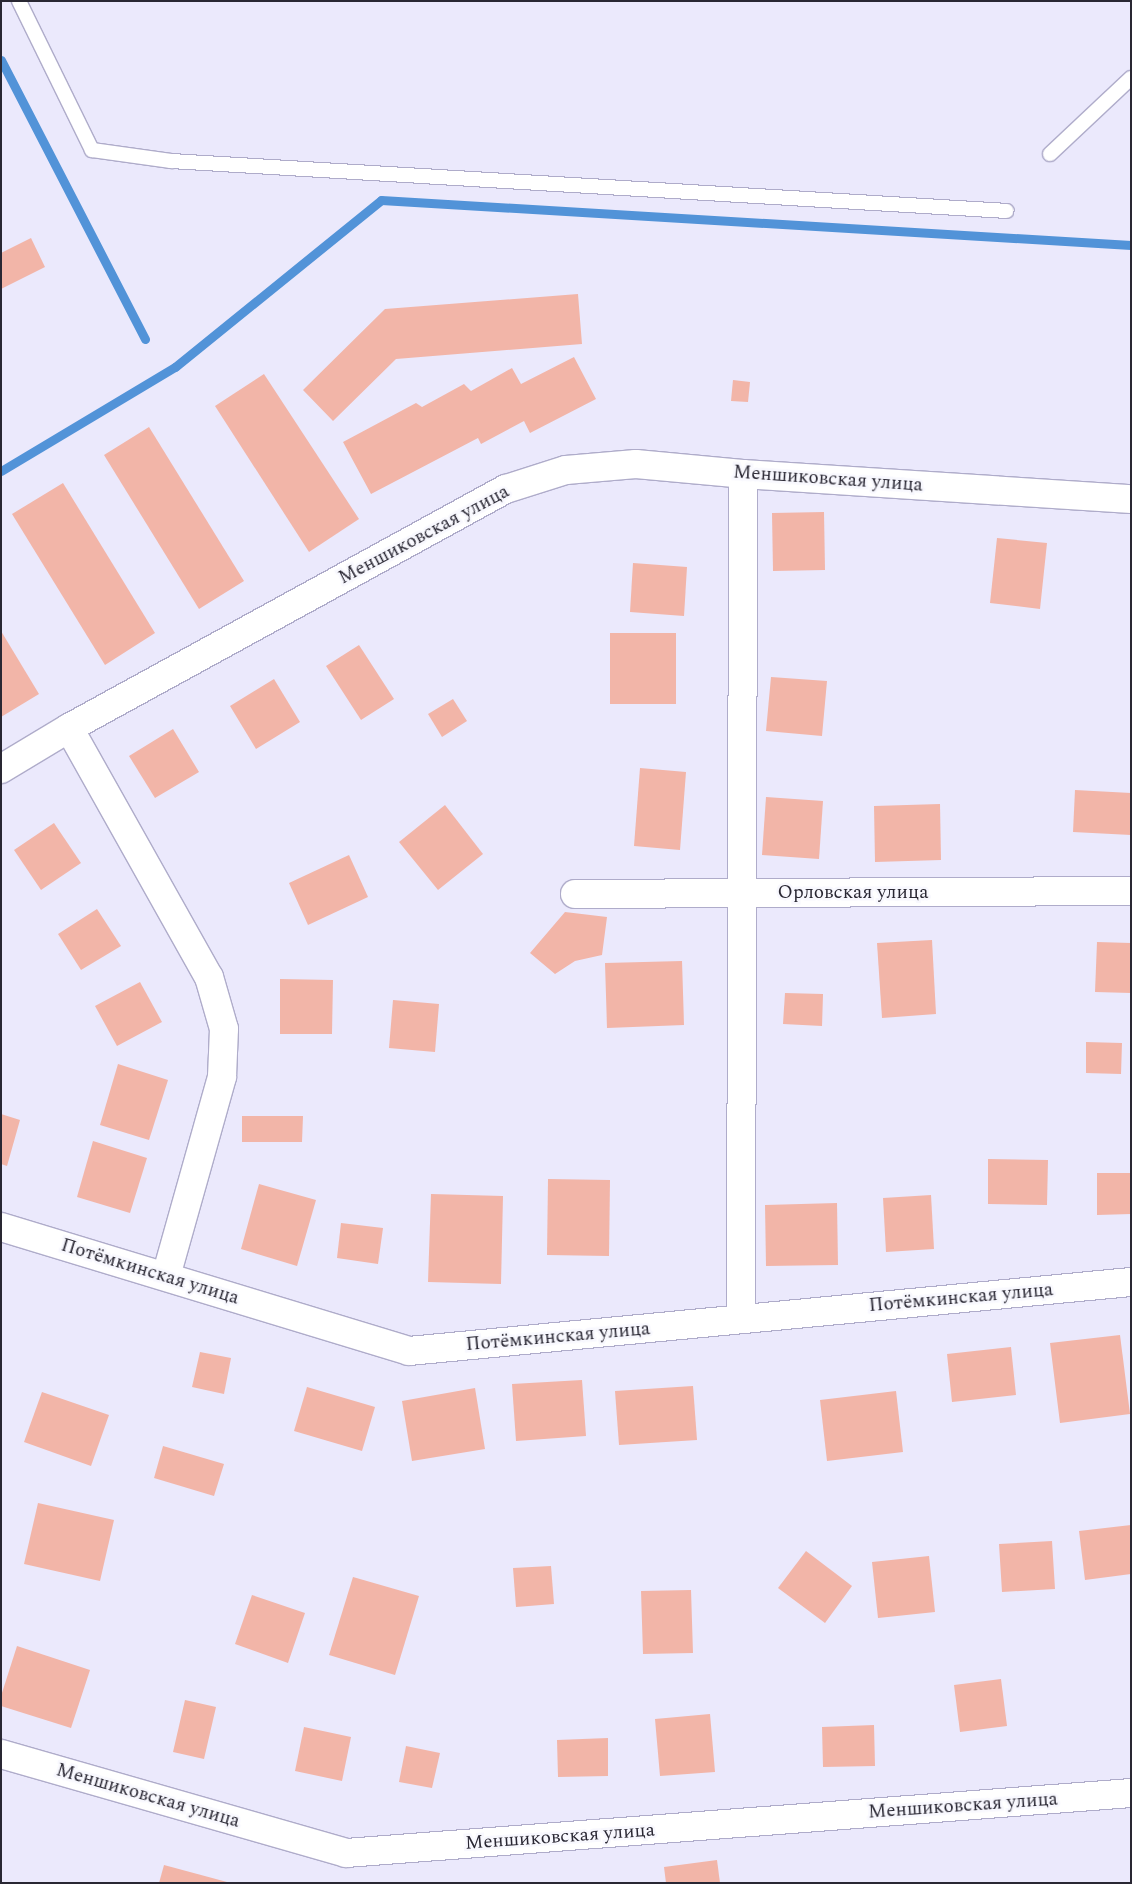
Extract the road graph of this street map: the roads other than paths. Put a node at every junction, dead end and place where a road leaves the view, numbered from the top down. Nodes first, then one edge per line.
1 (19, 1) edge
2 (1131, 78) edge
3 (1050, 154) dead end
4 (1008, 211) dead end
5 (743, 474) junction
6 (1131, 499) edge
7 (69, 728) junction
8 (1, 769) edge
9 (1131, 891) edge
10 (576, 894) dead end
11 (742, 894) junction
12 (1, 1227) edge
13 (166, 1276) junction
14 (1131, 1282) edge
15 (741, 1319) junction
16 (1, 1754) edge
17 (1131, 1793) edge

1 - 4 lane
2 - 3 lane
5 - 6 street, Меншиковская улица
5 - 7 street, Меншиковская улица
5 - 11 street
7 - 8 street, Меншиковская улица
7 - 13 street
9 - 11 street, Орловская улица
10 - 11 street, Орловская улица
11 - 15 street
12 - 13 street, Потёмкинская улица
13 - 15 street, Потёмкинская улица
14 - 15 street, Потёмкинская улица
16 - 17 street, Меншиковская улица

